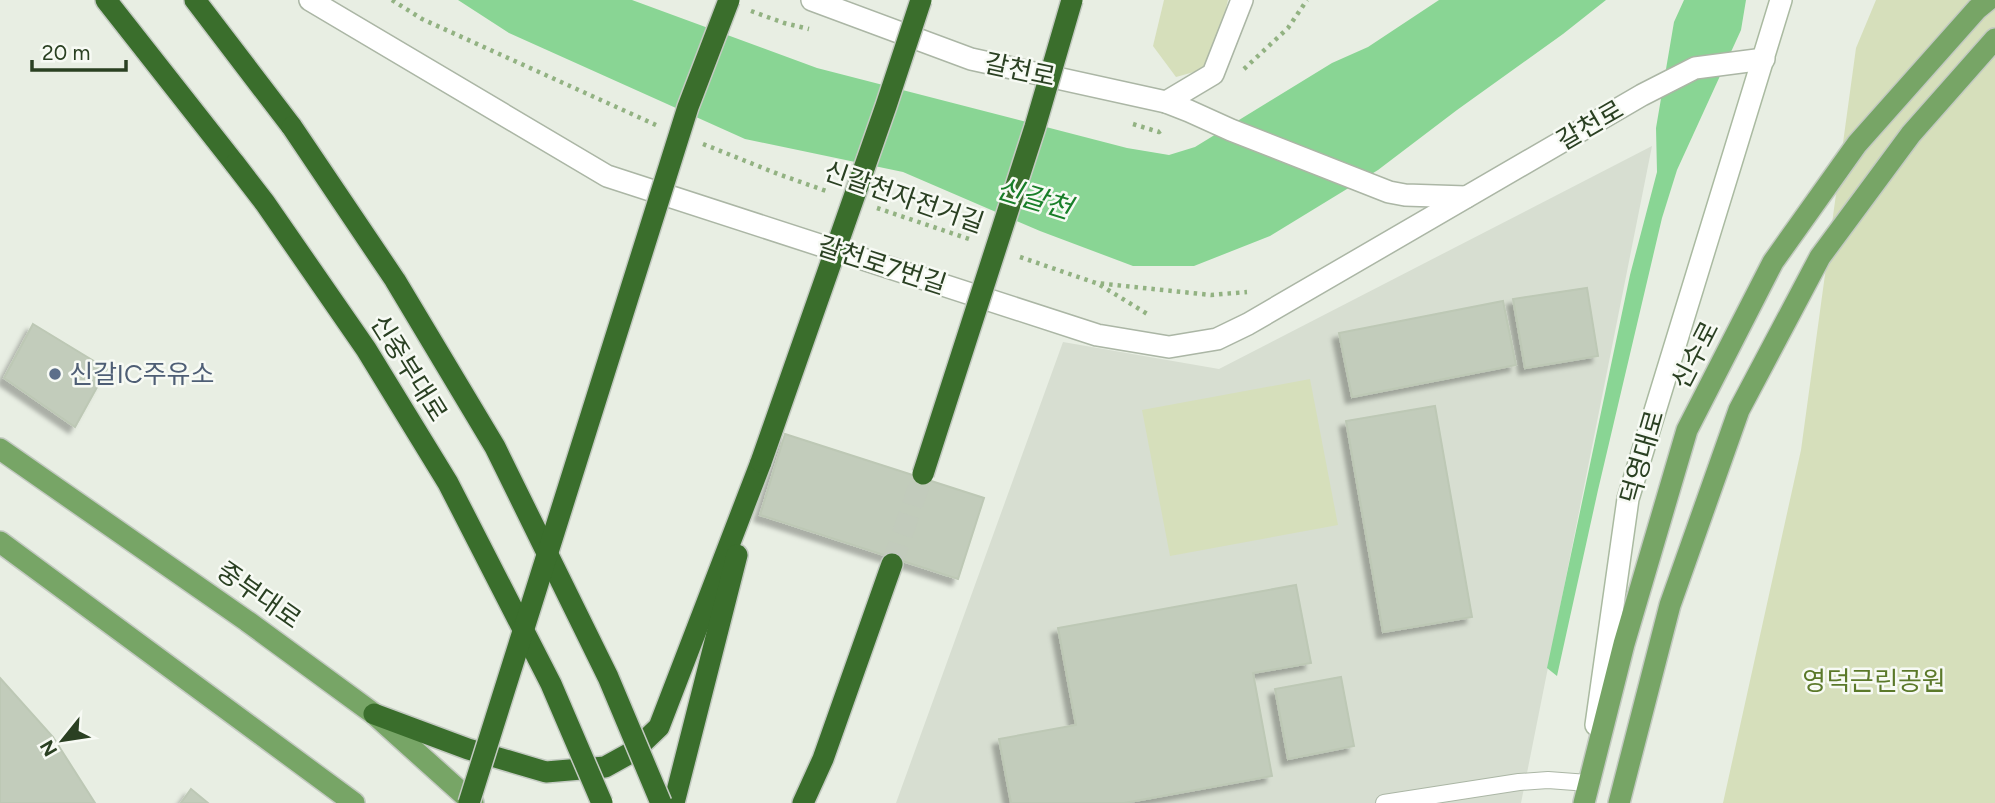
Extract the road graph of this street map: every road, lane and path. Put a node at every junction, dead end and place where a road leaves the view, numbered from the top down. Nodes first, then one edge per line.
1 (106, 0) edge
2 (195, 0) edge
3 (310, 0) edge
4 (391, 0) edge
5 (729, 0) edge
6 (811, 0) edge
7 (921, 0) edge
8 (1072, 0) edge
9 (1242, 0) edge
10 (1781, 0) edge
11 (1987, 0) edge
12 (1995, 39) edge
13 (1764, 59) junction
14 (1166, 102) junction
15 (663, 128) dead end
16 (701, 143) dead end
17 (829, 191) dead end
18 (1466, 197) junction
19 (867, 204) dead end
20 (982, 244) dead end
21 (1020, 257) dead end
22 (1096, 283) junction
23 (1250, 292) dead end
24 (1169, 347) junction
25 (0, 449) edge
26 (761, 462) junction
27 (923, 474) tunnel mouth
28 (0, 542) edge
29 (892, 564) tunnel mouth
30 (374, 713) junction
31 (322, 779) junction
32 (1584, 796) edge
33 (1438, 799) edge
34 (338, 803) edge
35 (354, 803) edge
36 (471, 803) edge
37 (602, 803) edge
38 (661, 803) edge
39 (674, 803) edge
40 (803, 803) edge
41 (1384, 803) edge
42 (1619, 803) edge

1 - 37 highway, 신중부대로, bridge
2 - 38 highway, 신중부대로, bridge
3 - 24 street, 갈천로7번길
4 - 15 path
5 - 36 highway, bridge
6 - 14 street, 갈천로
7 - 26 highway, bridge
8 - 27 highway, bridge
9 - 14 street
10 - 13 street, 덕영대로
11 - 32 main road, 신수로
12 - 42 main road
13 - 18 street, 갈천로
13 - 32 street, 덕영대로
14 - 18 street, 갈천로
16 - 17 path, 신갈천자전거길
18 - 24 street, 갈천로7번길
19 - 20 path, 신갈천자전거길
21 - 22 path
22 - 23 path
22 - 24 path
25 - 30 main road, 중부대로
26 - 30 highway
26 - 39 highway
28 - 31 main road
29 - 40 highway
30 - 36 main road, 중부대로
31 - 34 main road
31 - 35 main road
32 - 33 lane
33 - 41 lane

